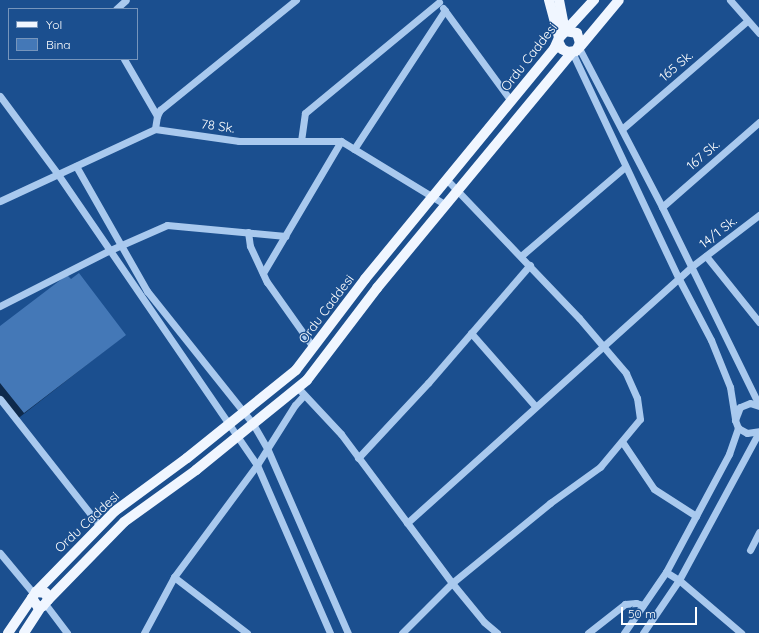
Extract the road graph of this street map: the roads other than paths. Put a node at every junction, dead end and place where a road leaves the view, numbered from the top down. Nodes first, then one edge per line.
1 (126, 0) edge
2 (296, 0) edge
3 (549, 0) edge
4 (559, 0) edge
5 (594, 0) edge
6 (619, 0) edge
7 (730, 0) edge
8 (438, 1) edge
9 (117, 8) edge
10 (445, 10) junction
11 (747, 21) junction
12 (759, 33) edge
13 (561, 37) junction
14 (575, 50) junction
15 (125, 60) edge
16 (0, 96) edge
17 (511, 101) junction
18 (157, 116) junction
19 (759, 122) edge
20 (155, 129) junction
21 (622, 129) junction
22 (301, 141) junction
23 (342, 141) junction
24 (354, 149) junction
25 (76, 166) junction
26 (626, 167) junction
27 (57, 173) junction
28 (447, 180) junction
29 (458, 189) junction
30 (434, 196) junction
31 (0, 201) edge
32 (446, 205) junction
33 (662, 207) junction
34 (759, 215) edge
35 (248, 232) junction
36 (285, 236) junction
37 (122, 244) junction
38 (108, 251) junction
39 (521, 256) junction
40 (706, 256) junction
41 (530, 265) junction
42 (691, 267) junction
43 (263, 272) junction
44 (679, 279) junction
45 (0, 306) edge
46 (759, 322) edge
47 (471, 333) junction
48 (313, 347) junction
49 (604, 347) junction
50 (301, 391) junction
51 (0, 399) edge
52 (759, 406) edge
53 (536, 407) junction
54 (244, 413) junction
55 (735, 420) junction
56 (253, 424) junction
57 (228, 426) junction
58 (738, 428) junction
59 (759, 431) edge
60 (236, 438) junction
61 (623, 443) junction
62 (267, 448) junction
63 (358, 458) junction
64 (257, 465) junction
65 (696, 516) junction
66 (406, 522) junction
67 (100, 526) junction
68 (759, 532) edge
69 (750, 550) dead end
70 (0, 554) edge
71 (666, 572) junction
72 (174, 577) junction
73 (679, 580) junction
74 (452, 583) junction
75 (34, 595) junction
76 (45, 604) junction
77 (643, 605) junction
78 (403, 632) edge
79 (8, 633) edge
80 (24, 633) edge
81 (67, 633) edge
82 (144, 633) edge
83 (247, 633) edge
84 (330, 633) edge
85 (348, 633) edge
86 (396, 633) edge
87 (497, 633) edge
88 (588, 633) edge
89 (624, 633) edge
90 (643, 633) edge
91 (741, 633) edge

1 - 9 street
2 - 18 street
3 - 13 main road
4 - 13 main road
5 - 13 main road, Ordu Caddesi
6 - 14 main road, Ordu Caddesi
7 - 11 street
8 - 10 street
8 - 22 street
10 - 17 street
10 - 24 street
11 - 12 street
11 - 21 street, 165 Sk.
13 - 14 main road
13 - 14 main road
13 - 17 main road, Ordu Caddesi
14 - 21 street
14 - 26 street
14 - 29 main road, Ordu Caddesi
15 - 18 street
16 - 27 street
17 - 28 main road, Ordu Caddesi
18 - 20 street
19 - 33 street, 167 Sk.
20 - 22 street, 78 Sk.
20 - 25 street
21 - 33 street
22 - 23 street, 78 Sk.
23 - 24 street
23 - 36 street
24 - 30 street
25 - 27 street
25 - 37 street
26 - 39 street
26 - 44 street
27 - 31 street
27 - 38 street
28 - 29 street
28 - 30 main road, Ordu Caddesi
29 - 32 main road, Ordu Caddesi
29 - 39 street
30 - 32 street
30 - 48 main road, Ordu Caddesi
32 - 50 main road, Ordu Caddesi
33 - 42 street
34 - 40 street, 14/1 Sk.
35 - 36 street
35 - 37 street
35 - 43 street
36 - 43 street
37 - 38 street
37 - 54 street
38 - 45 street
38 - 57 street
39 - 41 street
40 - 42 street, 14/1 Sk.
40 - 46 street
41 - 47 street
41 - 49 street
42 - 44 street, 14/1 Sk.
42 - 52 street
43 - 48 street
44 - 49 street, 14/1 Sk.
44 - 55 street
47 - 53 street
47 - 63 street
48 - 54 main road, Ordu Caddesi
49 - 53 street, 14/1 Sk.
49 - 61 street
50 - 56 main road, Ordu Caddesi
50 - 62 street
50 - 63 street
51 - 67 street
52 - 55 street
53 - 66 street, 14/1 Sk.
54 - 56 street
54 - 57 main road, Ordu Caddesi
55 - 58 street
56 - 60 main road, Ordu Caddesi
56 - 62 street
57 - 60 street
57 - 67 main road, Ordu Caddesi
58 - 59 street
58 - 65 street
59 - 73 street
60 - 64 street
60 - 76 main road, Ordu Caddesi
61 - 65 street
61 - 74 street
62 - 64 street
62 - 85 street
63 - 66 street
64 - 72 street
64 - 84 street
65 - 71 street
66 - 74 street
67 - 75 main road, Ordu Caddesi
68 - 69 street
70 - 75 street
71 - 73 street
71 - 77 street
72 - 82 street
72 - 83 street
73 - 90 street
73 - 91 street
74 - 78 street
74 - 87 street
75 - 76 main road
75 - 76 main road
75 - 79 main road, Ordu Caddesi
76 - 80 main road, Ordu Caddesi
76 - 81 street
77 - 88 street
77 - 89 street
78 - 86 street

